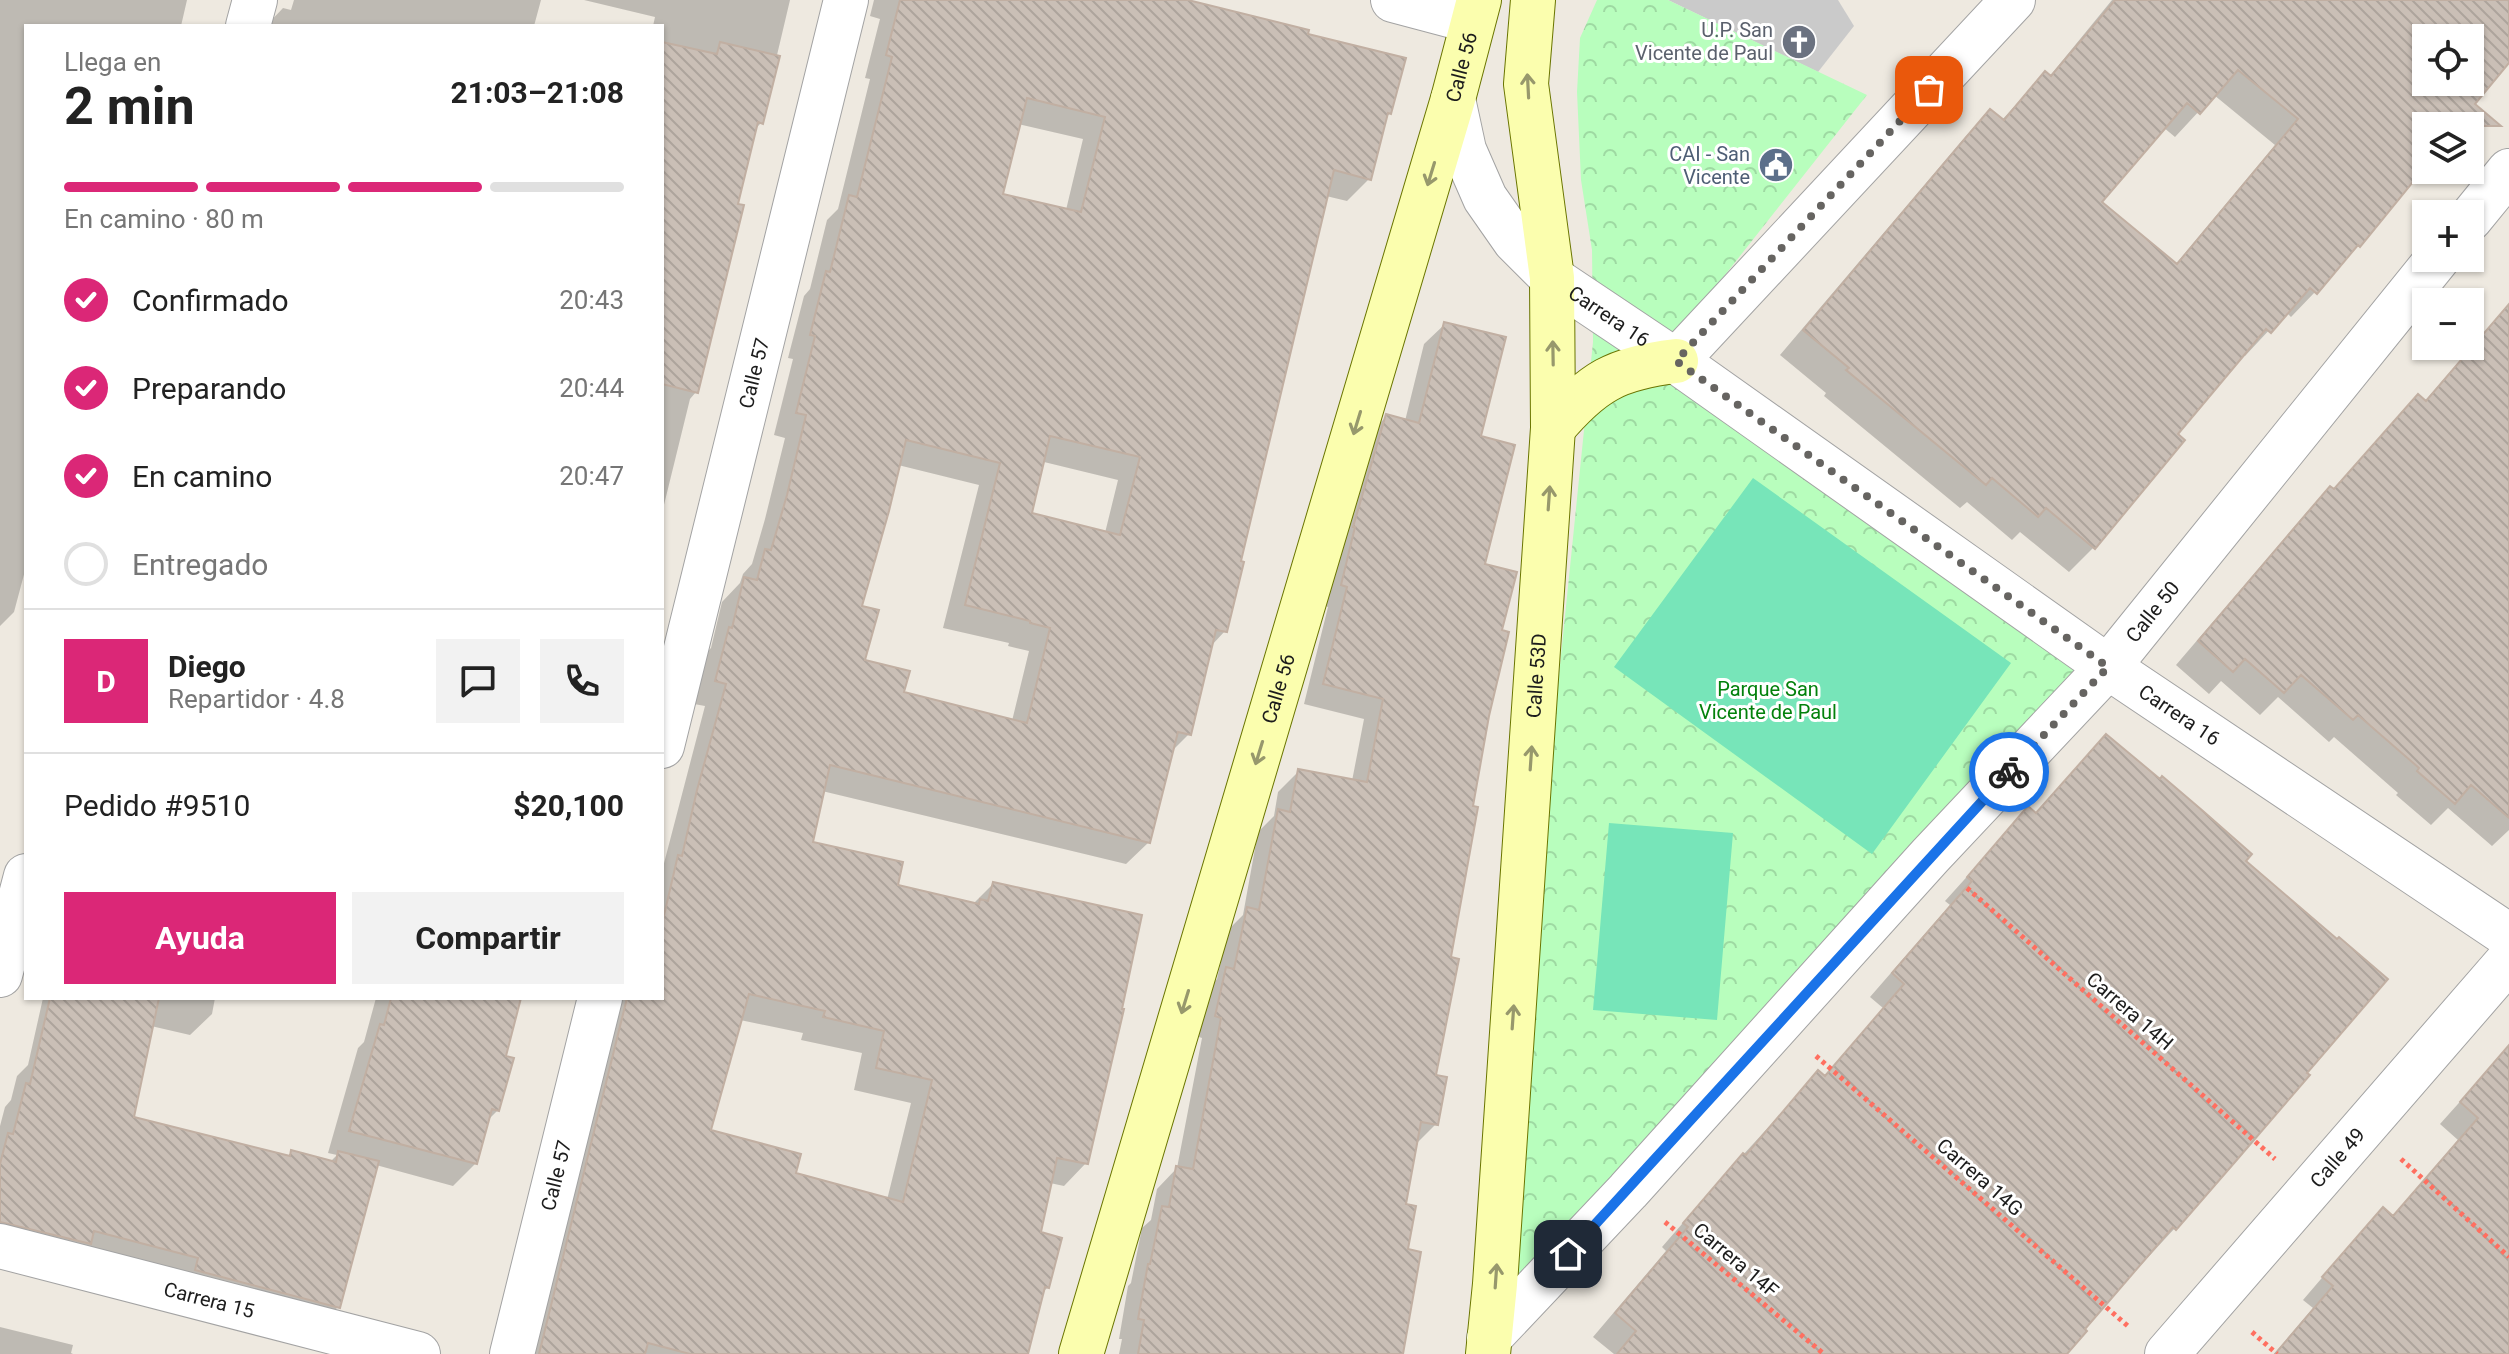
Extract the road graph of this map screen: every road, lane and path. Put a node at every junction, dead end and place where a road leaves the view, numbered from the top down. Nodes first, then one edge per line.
1 (255, 0) edge
2 (846, 0) edge
3 (1393, 0) edge
4 (1533, 0) edge
5 (2013, 0) edge
6 (1475, 10) edge
7 (249, 24) edge
8 (1453, 99) junction
9 (2509, 171) edge
10 (2484, 202) edge
11 (2427, 272) edge
12 (1552, 278) junction
13 (1676, 361) junction
14 (1553, 428) junction
15 (2108, 667) junction
16 (664, 738) edge
17 (1930, 856) junction
18 (24, 884) edge
19 (2509, 936) edge
20 (2509, 960) edge
21 (0, 975) edge
22 (600, 1000) edge
23 (1779, 1024) junction
24 (2365, 1126) junction
25 (2310, 1189) junction
26 (1628, 1191) junction
27 (0, 1246) edge
28 (2509, 1257) edge
29 (2152, 1344) edge
30 (1489, 1346) edge
31 (418, 1354) edge
32 (512, 1354) edge
33 (1081, 1354) edge
34 (1824, 1354) edge

1 - 7 street
2 - 16 street, Calle 57
3 - 6 street
12 -> 4 street, Calle 53D
5 - 13 street
6 - 8 street, Calle 56
8 - 12 street, Carrera 16
8 -> 33 street, Calle 56
9 - 10 street
11 - 15 street, Calle 50
12 - 13 street, Carrera 16
14 -> 12 street, Calle 53D
13 - 14 street
13 - 15 street, Carrera 16
30 -> 14 street, Calle 53D
15 - 17 street, Calle 50
15 - 19 street, Carrera 16
17 - 23 street, Calle 50
17 - 25 path, Carrera 14H
18 - 21 street
20 - 24 street, Calle 49
22 - 32 street, Calle 57
23 - 26 street, Calle 50
23 - 29 path, Carrera 14G
24 - 25 street, Calle 49
24 - 28 path
25 - 29 street, Calle 49
26 - 30 street, Calle 50
26 - 34 path, Carrera 14F
27 - 31 street, Carrera 15

